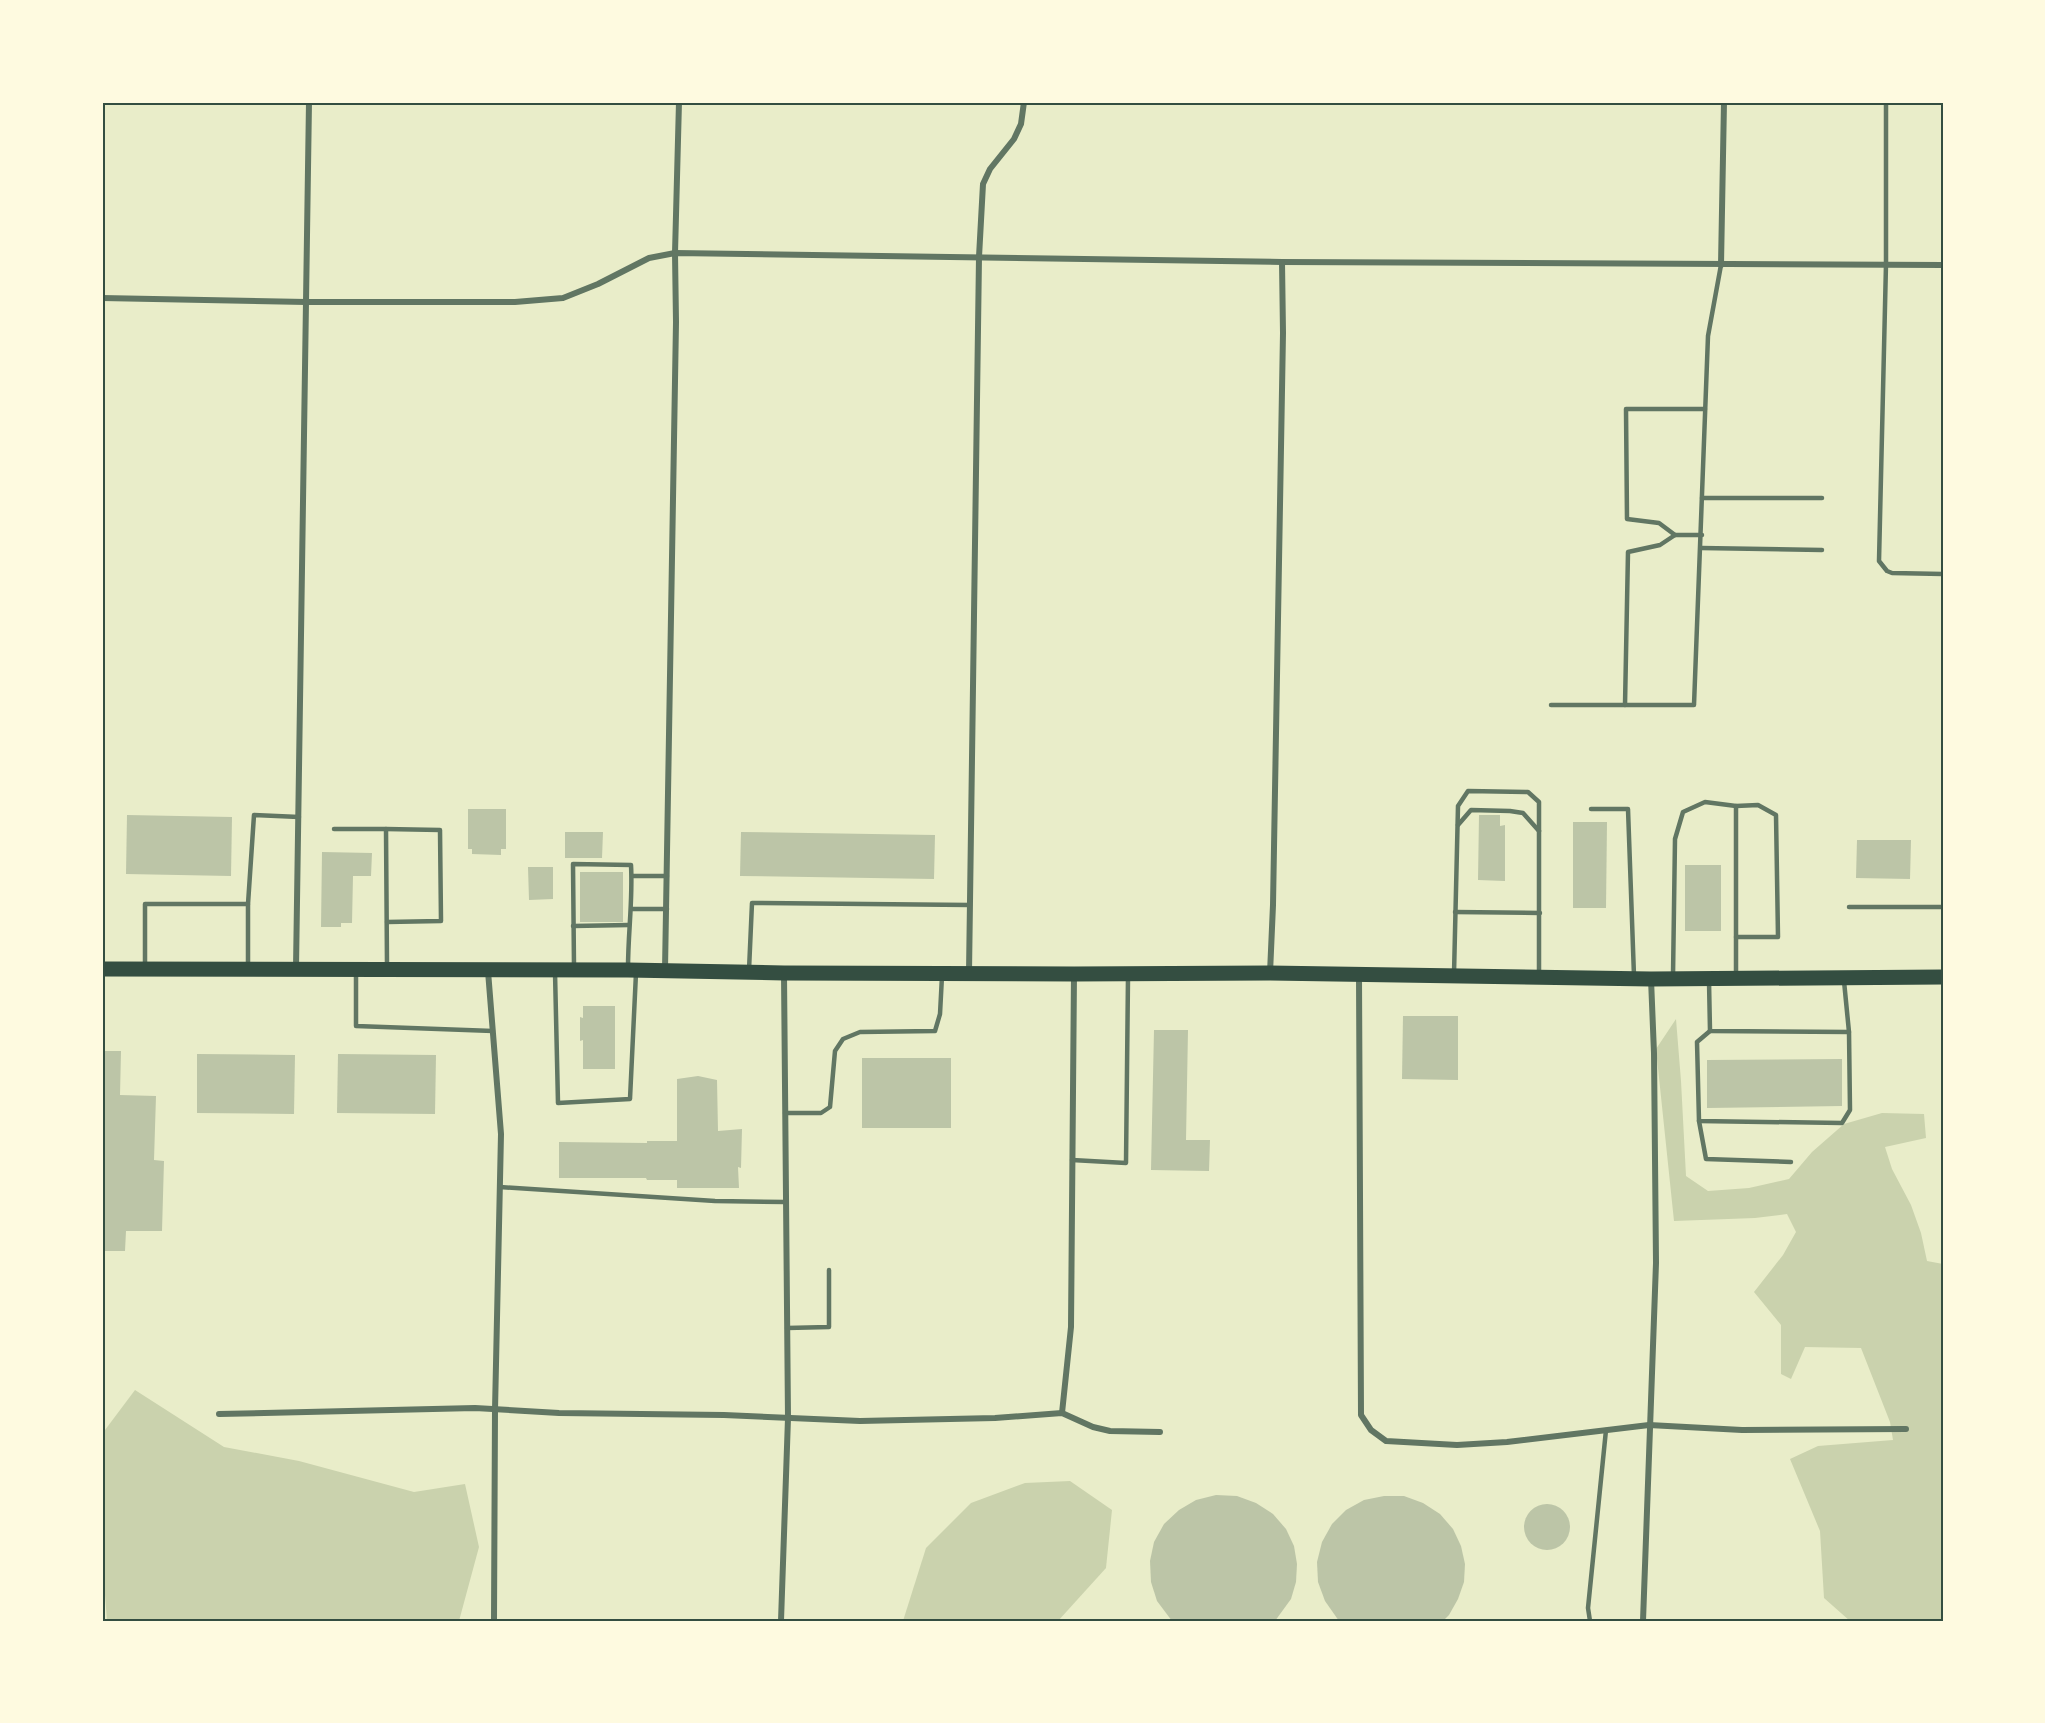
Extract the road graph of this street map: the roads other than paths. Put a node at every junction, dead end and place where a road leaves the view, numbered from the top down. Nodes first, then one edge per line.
1 (309, 102) edge
2 (679, 102) edge
3 (1024, 102) edge
4 (1724, 102) edge
5 (1886, 102) edge
6 (675, 253) junction
7 (979, 257) junction
8 (1282, 262) junction
9 (1886, 264) junction
10 (1943, 264) edge
11 (1721, 265) junction
12 (102, 298) edge
13 (306, 302) junction
14 (1705, 409) junction
15 (1702, 498) junction
16 (1822, 498) dead end
17 (1675, 535) junction
18 (1702, 535) junction
19 (1701, 548) junction
20 (1822, 550) dead end
21 (1943, 574) edge
22 (1551, 705) dead end
23 (1625, 705) junction
24 (1736, 806) junction
25 (1591, 809) dead end
26 (299, 817) junction
27 (1458, 826) junction
28 (334, 829) dead end
29 (386, 829) junction
30 (1539, 831) junction
31 (632, 876) junction
32 (667, 876) junction
33 (573, 898) junction
34 (580, 898) dead end
35 (623, 898) dead end
36 (632, 898) junction
37 (248, 904) junction
38 (970, 905) junction
39 (1849, 907) dead end
40 (1943, 907) edge
41 (632, 909) junction
42 (666, 909) junction
43 (1455, 912) junction
44 (1540, 913) junction
45 (387, 922) junction
46 (628, 925) junction
47 (573, 926) junction
48 (1736, 936) junction
49 (296, 968) junction
50 (102, 969) edge
51 (145, 969) junction
52 (248, 969) junction
53 (356, 969) junction
54 (387, 969) junction
55 (487, 969) junction
56 (554, 970) junction
57 (574, 970) junction
58 (632, 970) junction
59 (665, 971) junction
60 (749, 973) junction
61 (942, 973) junction
62 (1270, 973) junction
63 (784, 974) junction
64 (969, 974) junction
65 (1128, 974) junction
66 (1074, 975) junction
67 (1359, 975) junction
68 (1454, 976) junction
69 (1539, 977) junction
70 (1943, 977) edge
71 (1634, 978) junction
72 (1709, 978) junction
73 (1736, 978) junction
74 (1844, 978) junction
75 (1651, 979) junction
76 (1673, 979) junction
77 (493, 1031) junction
78 (1710, 1031) junction
79 (1849, 1032) junction
80 (785, 1113) junction
81 (1699, 1121) junction
82 (1072, 1160) junction
83 (1791, 1162) dead end
84 (500, 1187) junction
85 (786, 1202) junction
86 (829, 1270) dead end
87 (787, 1328) junction
88 (495, 1410) junction
89 (1062, 1413) junction
90 (219, 1414) dead end
91 (788, 1418) junction
92 (1649, 1425) junction
93 (1906, 1429) dead end
94 (1606, 1430) junction
95 (1160, 1432) dead end
96 (494, 1621) edge
97 (781, 1621) edge
98 (1590, 1621) edge
99 (1643, 1621) edge

1 - 13 street
2 - 6 street
3 - 7 street
4 - 11 street
5 - 9 lane
6 - 7 street
6 - 13 street
6 - 32 street
7 - 8 street
7 - 38 street
8 - 11 street
8 - 62 street
9 - 10 street
9 - 11 street
9 - 21 lane
11 - 14 lane
12 - 13 street
13 - 26 street
14 - 15 lane
14 - 17 lane
15 - 16 lane
15 - 18 lane
17 - 18 lane
17 - 23 lane
18 - 19 lane
19 - 20 lane
19 - 23 lane
22 - 23 lane
24 - 48 lane
24 - 48 lane
24 - 76 lane
25 - 71 lane
26 - 37 lane
26 - 49 street
27 - 30 lane
27 - 30 lane
27 - 43 lane
28 - 29 lane
29 - 45 lane
29 - 45 lane
30 - 44 lane
31 - 32 lane
31 - 33 lane
31 - 36 lane
32 - 42 street
33 - 34 lane
33 - 47 lane
35 - 36 lane
36 - 41 lane
37 - 51 lane
37 - 52 lane
38 - 60 lane
38 - 64 street
39 - 40 lane
41 - 42 lane
41 - 46 lane
42 - 59 street
43 - 44 lane
43 - 68 lane
44 - 69 lane
45 - 54 lane
46 - 47 lane
46 - 58 lane
47 - 57 lane
48 - 73 lane
49 - 52 main road
49 - 53 main road
50 - 51 main road
51 - 52 main road
53 - 54 main road
53 - 77 lane
54 - 55 main road
55 - 56 main road
55 - 77 street
56 - 57 main road
56 - 58 lane
57 - 58 main road
58 - 59 main road
59 - 60 main road
60 - 63 main road
61 - 63 main road
61 - 64 main road
61 - 80 lane
62 - 65 main road
62 - 67 main road
63 - 80 street
64 - 66 main road
65 - 66 main road
65 - 82 lane
66 - 82 street
67 - 68 main road
67 - 94 street
68 - 69 main road
69 - 71 main road
70 - 74 main road
71 - 75 main road
72 - 73 main road
72 - 76 main road
72 - 78 lane
73 - 74 main road
74 - 79 lane
75 - 76 main road
75 - 92 street
77 - 84 street
78 - 79 lane
78 - 81 lane
79 - 81 lane
80 - 85 street
81 - 83 lane
82 - 89 street
84 - 85 lane
84 - 88 street
85 - 87 street
86 - 87 lane
87 - 91 street
88 - 90 street
88 - 91 street
88 - 96 street
89 - 91 street
89 - 95 street
91 - 97 street
92 - 93 street
92 - 94 street
92 - 99 street
94 - 98 lane

